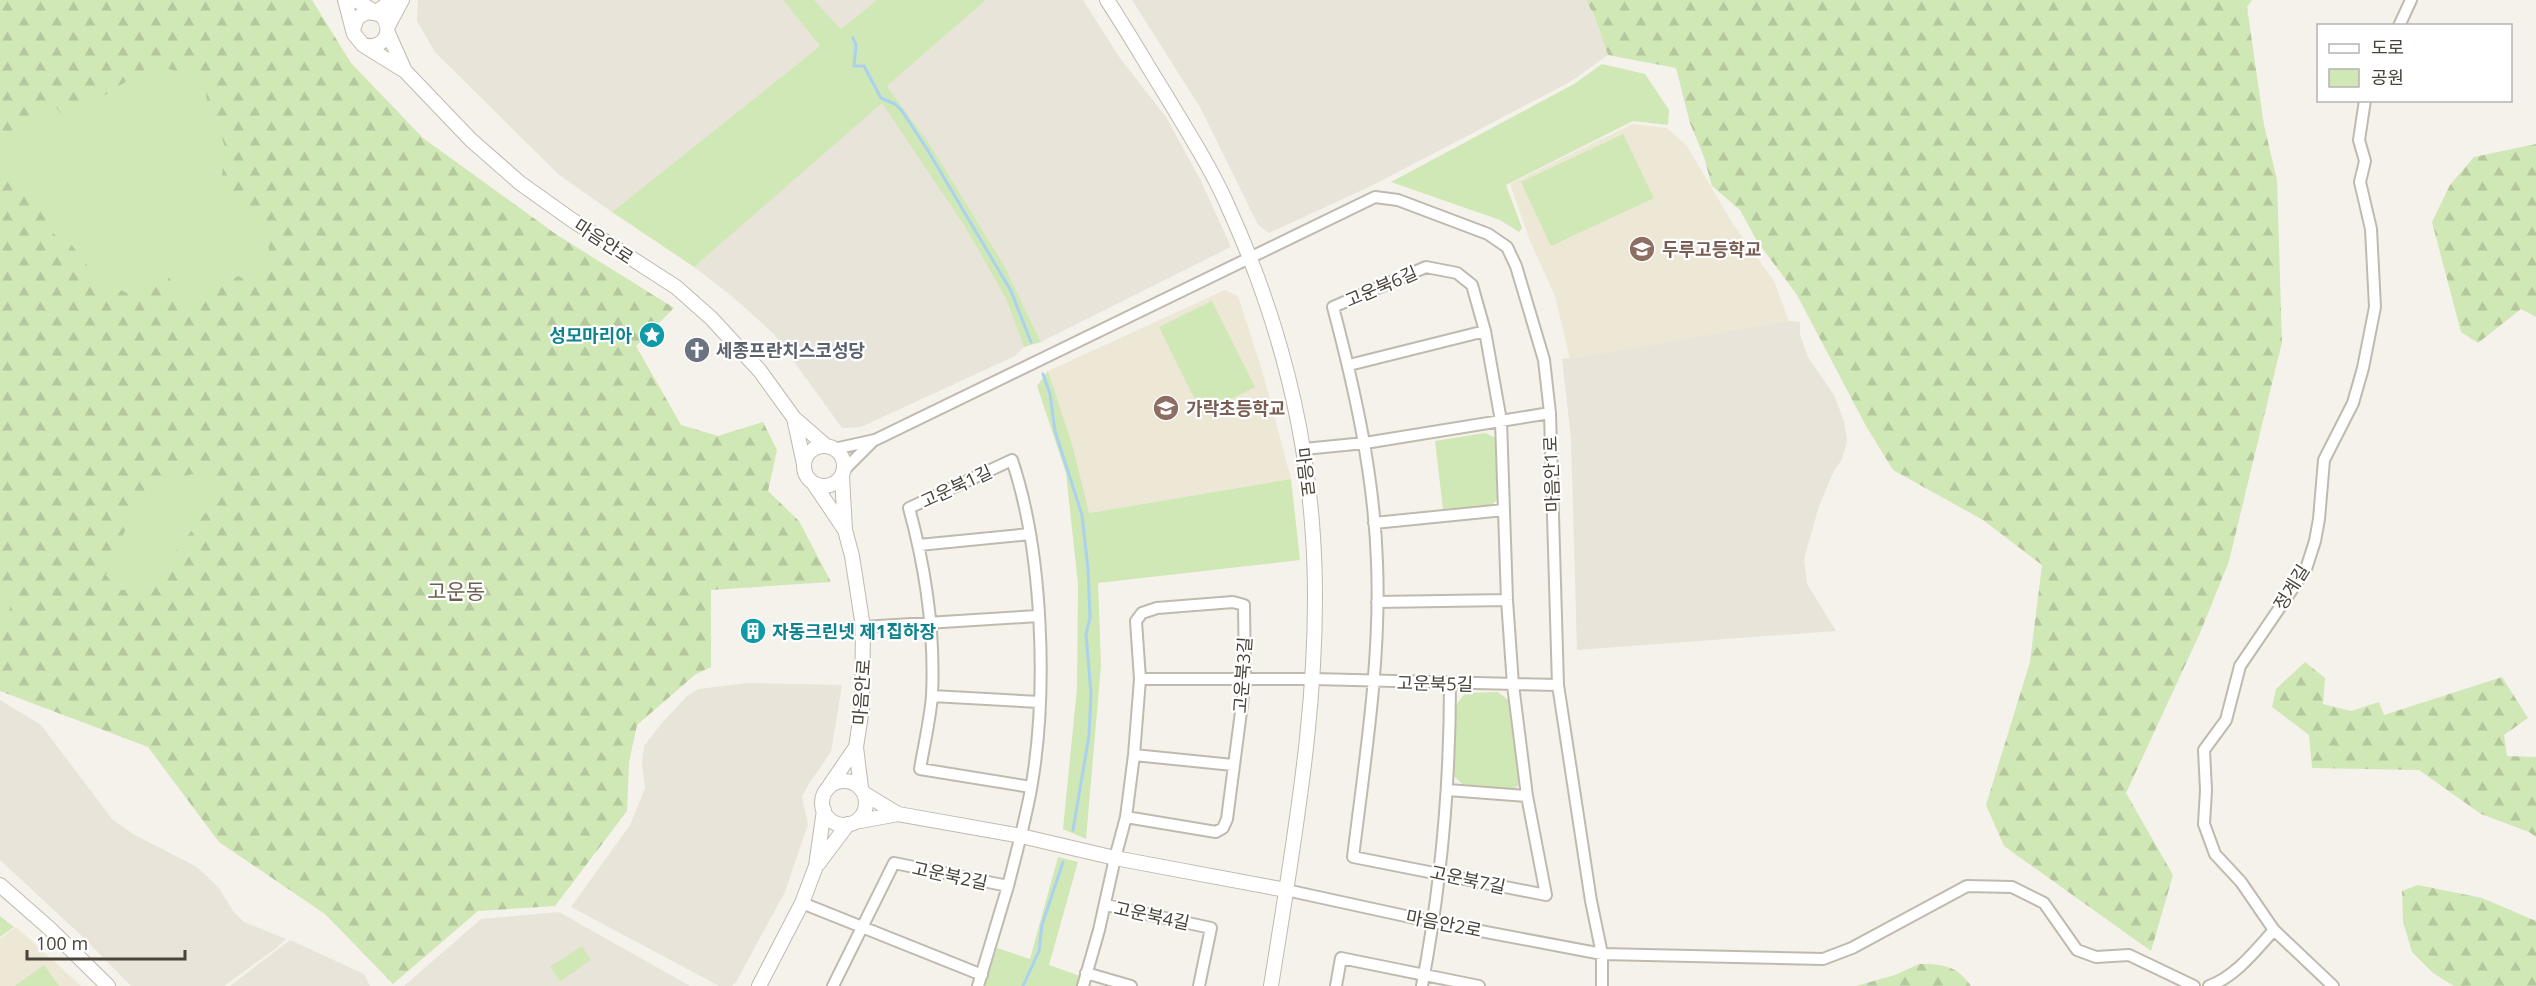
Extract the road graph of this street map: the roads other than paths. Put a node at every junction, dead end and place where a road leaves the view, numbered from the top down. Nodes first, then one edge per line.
1 (345, 0) edge
2 (356, 0) edge
3 (393, 0) edge
4 (402, 0) edge
5 (1107, 0) edge
6 (2411, 0) edge
7 (374, 12) junction
8 (2400, 24) edge
9 (353, 30) junction
10 (388, 30) junction
11 (363, 45) junction
12 (405, 71) junction
13 (2365, 102) edge
14 (1250, 257) junction
15 (1485, 331) junction
16 (1349, 365) junction
17 (1550, 413) junction
18 (794, 418) junction
19 (1502, 421) junction
20 (875, 440) junction
21 (1365, 443) junction
22 (830, 447) junction
23 (1304, 449) junction
24 (804, 464) junction
25 (843, 473) junction
26 (814, 484) junction
27 (1504, 510) junction
28 (1374, 523) junction
29 (845, 530) junction
30 (1030, 534) junction
31 (919, 545) junction
32 (1507, 600) junction
33 (1377, 602) junction
34 (1038, 616) junction
35 (931, 623) junction
36 (863, 627) junction
37 (1140, 679) junction
38 (1313, 679) junction
39 (1245, 681) junction
40 (1375, 683) junction
41 (1450, 684) junction
42 (1513, 684) junction
43 (1558, 685) junction
44 (932, 696) junction
45 (1039, 702) junction
46 (856, 747) junction
47 (1134, 755) junction
48 (1233, 765) junction
49 (830, 786) junction
50 (1031, 787) junction
51 (1448, 790) junction
52 (863, 791) junction
53 (1527, 796) junction
54 (824, 810) junction
55 (898, 814) junction
56 (1126, 817) junction
57 (852, 823) junction
58 (1021, 836) junction
59 (1114, 858) junction
60 (816, 866) junction
61 (1439, 873) junction
62 (0, 885) edge
63 (1008, 886) junction
64 (1286, 890) junction
65 (802, 903) junction
66 (1106, 905) junction
67 (1433, 922) junction
68 (862, 928) junction
69 (2274, 930) junction
70 (1602, 954) junction
71 (1086, 973) junction
72 (1423, 980) edge
73 (980, 981) edge
74 (761, 985) edge
75 (108, 986) edge
76 (833, 986) edge
77 (1083, 986) edge
78 (1131, 986) edge
79 (1199, 986) edge
80 (1271, 986) edge
81 (1336, 986) edge
82 (1479, 986) edge
83 (1602, 986) edge
84 (2194, 986) edge
85 (2209, 986) edge
86 (2333, 986) edge

1 - 9 street
2 - 7 street
3 - 7 street
4 - 10 street
5 - 14 street, 마음로
6 - 8 street
7 - 9 street
7 - 10 street
9 - 11 street
10 - 11 street
10 - 12 street
11 - 12 street
12 - 18 street, 마음안로
13 - 69 street, 정계길
14 - 17 street, 마음안1로
14 - 20 street, 마음안1로
14 - 23 street, 마음로
15 - 16 street
15 - 16 street, 고운북6길
15 - 19 street, 고운북6길
16 - 21 street, 고운북6길
17 - 19 street
17 - 43 street, 마음안1로
18 - 22 street
18 - 24 street
19 - 21 street
19 - 27 street, 고운북6길
20 - 22 street
20 - 25 street
21 - 23 street
21 - 28 street, 고운북6길
22 - 24 street
22 - 25 street
23 - 38 street, 마음로
24 - 26 street
25 - 26 street
25 - 29 street
26 - 29 street
27 - 28 street
27 - 32 street, 고운북6길
28 - 33 street, 고운북6길
29 - 36 street, 마음안로
30 - 31 street
30 - 31 street, 고운북1길
30 - 34 street, 고운북1길
31 - 35 street, 고운북1길
32 - 33 street
32 - 42 street, 고운북6길
33 - 40 street, 고운북6길
34 - 35 street
34 - 45 street, 고운북1길
35 - 36 street
35 - 44 street, 고운북1길
36 - 46 street, 마음안로
37 - 39 street, 고운북5길
37 - 39 street, 고운북3길
37 - 47 street, 고운북3길
38 - 39 street, 고운북5길
38 - 40 street, 고운북5길
38 - 64 street, 마음로
39 - 48 street, 고운북3길
40 - 41 street, 고운북5길
40 - 61 street, 고운북7길
41 - 42 street, 고운북5길
41 - 51 street
42 - 43 street, 고운북5길
42 - 53 street, 고운북7길
43 - 70 street, 마음안1로
44 - 45 street
44 - 50 street, 고운북1길
45 - 50 street, 고운북1길
46 - 49 street
46 - 52 street
47 - 48 street
47 - 56 street, 고운북3길
48 - 56 street, 고운북3길
49 - 52 street
49 - 54 street
50 - 58 street, 고운북1길
51 - 53 street
51 - 61 street
52 - 55 street
52 - 57 street
53 - 61 street, 고운북7길
54 - 57 street
54 - 60 street
55 - 57 street
55 - 58 street
56 - 59 street, 고운북4길
57 - 60 street
58 - 59 street
58 - 63 street, 고운북2길
59 - 64 street
59 - 66 street, 고운북4길
60 - 65 street
61 - 67 street
62 - 75 street
63 - 68 street, 고운북2길
63 - 73 street, 고운북2길
64 - 67 street, 마음안2로
64 - 80 street, 마음로
65 - 68 street, 고운북2길
65 - 74 street
66 - 71 street, 고운북4길
66 - 79 street, 고운북4길
67 - 70 street, 마음안2로
67 - 72 street
68 - 73 street, 고운북2길
68 - 76 street, 고운북2길
69 - 85 street
69 - 86 street, 정계길
70 - 83 street, 마음안1로
70 - 84 street, 마음안2로
71 - 77 street, 고운북4길
71 - 78 street
72 - 81 street
72 - 82 street

